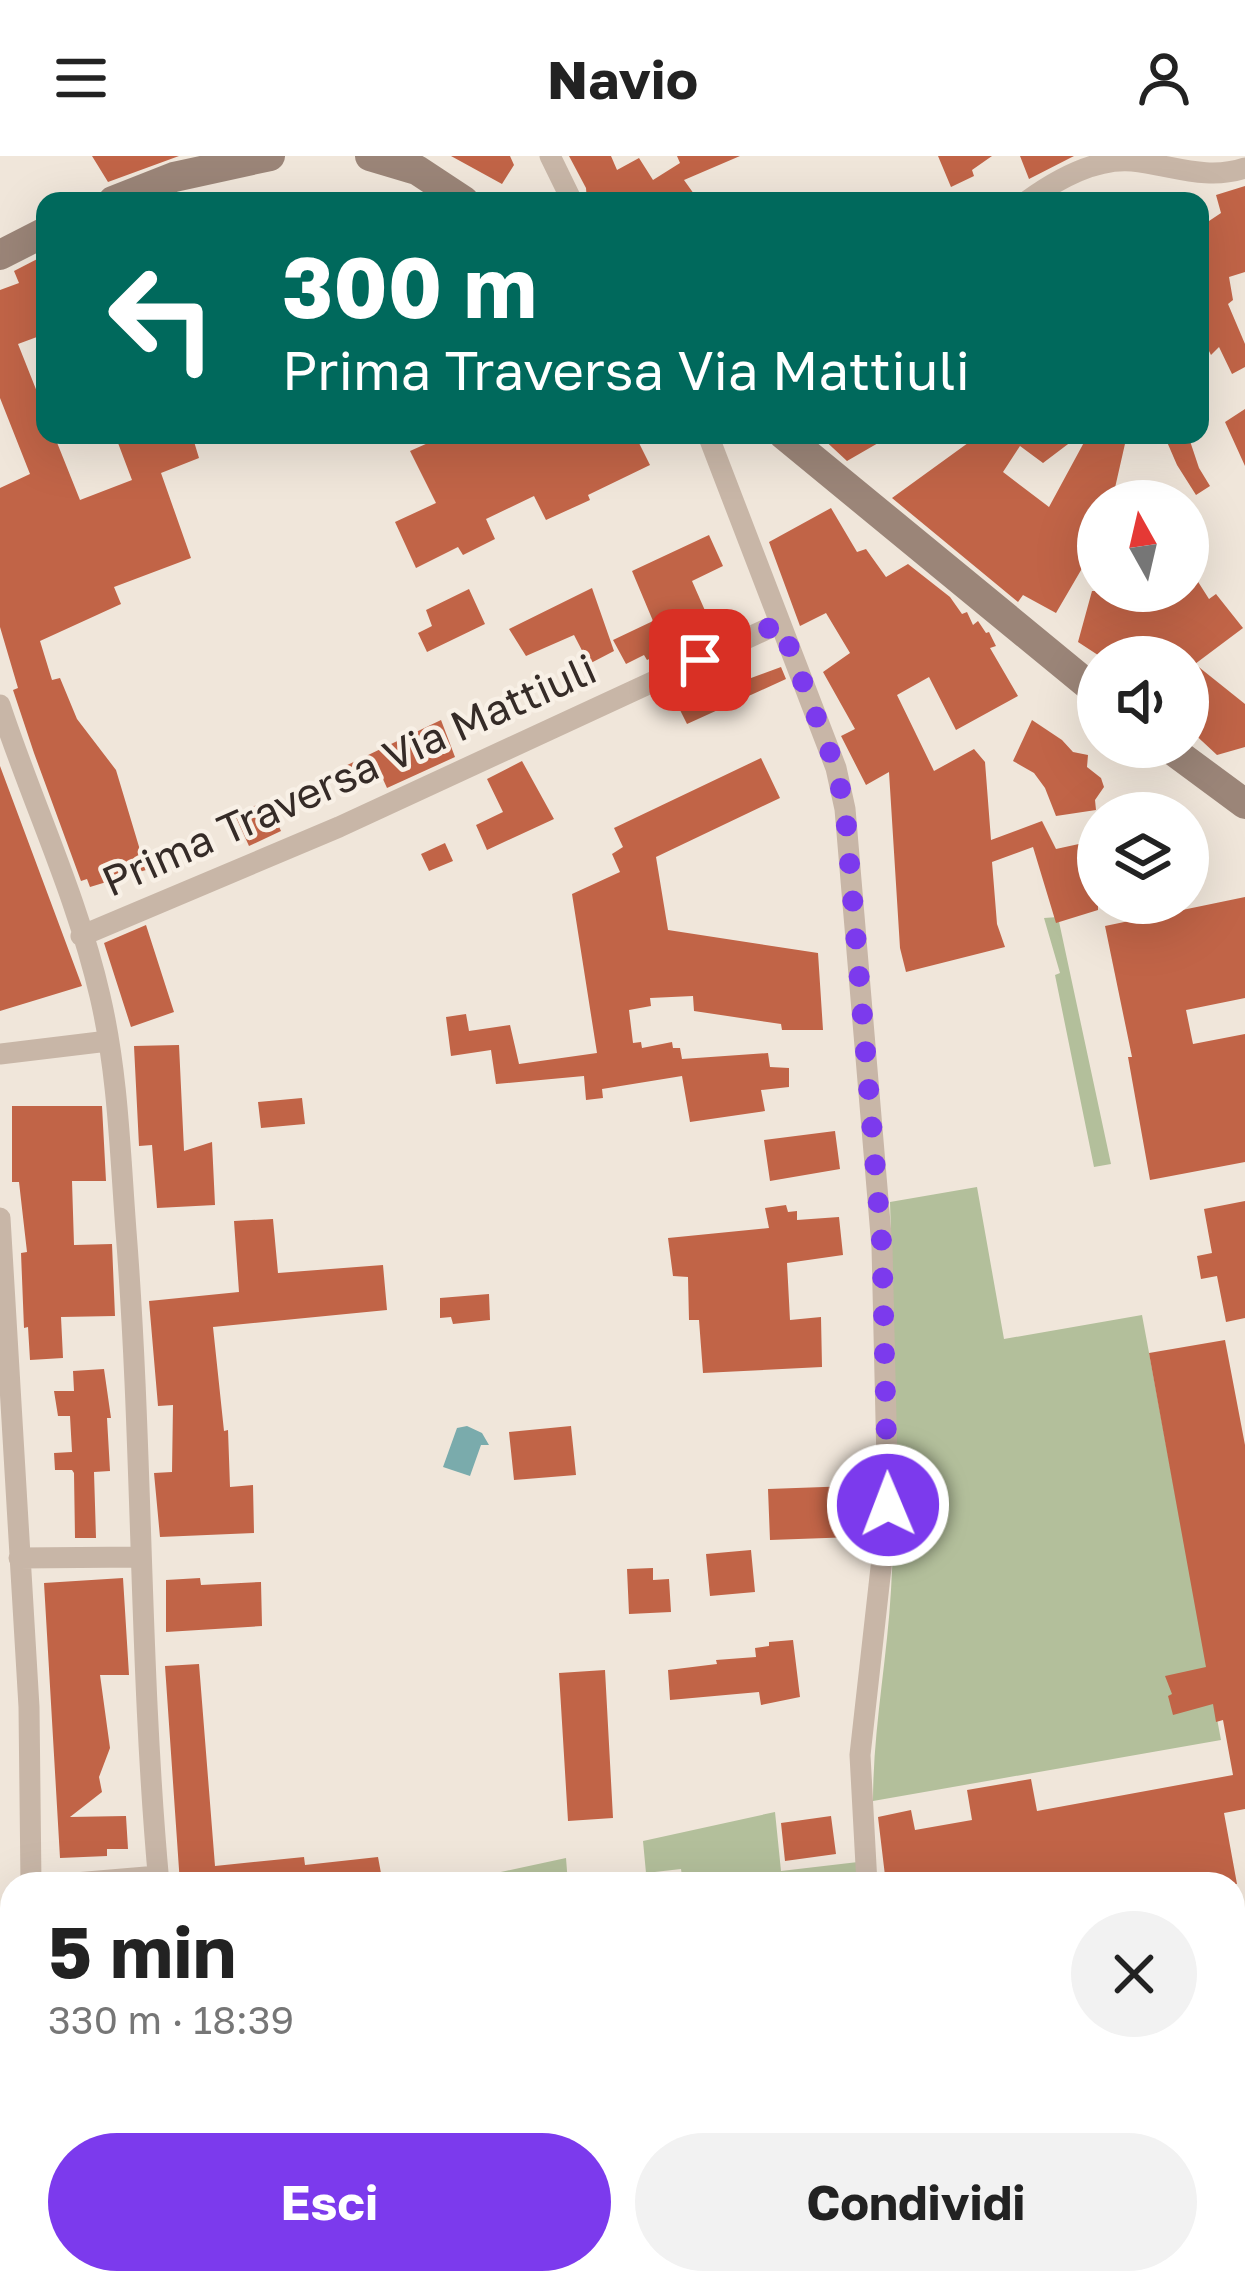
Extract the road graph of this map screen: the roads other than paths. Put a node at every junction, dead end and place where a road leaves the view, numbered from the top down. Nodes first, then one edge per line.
1 (269, 156) edge
2 (370, 156) edge
3 (550, 156) edge
4 (1245, 168) edge
5 (136, 192) edge
6 (450, 192) edge
7 (568, 192) edge
8 (1042, 192) edge
9 (36, 237) edge
10 (0, 255) edge
11 (711, 444) edge
12 (796, 444) edge
13 (780, 623) junction
14 (1077, 676) edge
15 (2, 715) edge
16 (1196, 768) edge
17 (1245, 804) edge
18 (81, 936) junction
19 (108, 1041) junction
20 (0, 1054) edge
21 (0, 1219) edge
22 (140, 1557) junction
23 (19, 1558) junction
24 (31, 1872) edge
25 (158, 1872) edge
26 (866, 1872) edge

1 - 5 street
2 - 6 street
3 - 7 street
4 - 8 street
9 - 10 street
11 - 13 street
12 - 14 street
13 - 18 street, Prima Traversa Via Mattiuli
13 - 26 street
15 - 18 street
16 - 17 street
18 - 19 street
19 - 20 street
19 - 22 street
21 - 23 street
22 - 23 street
22 - 25 street
23 - 24 street

